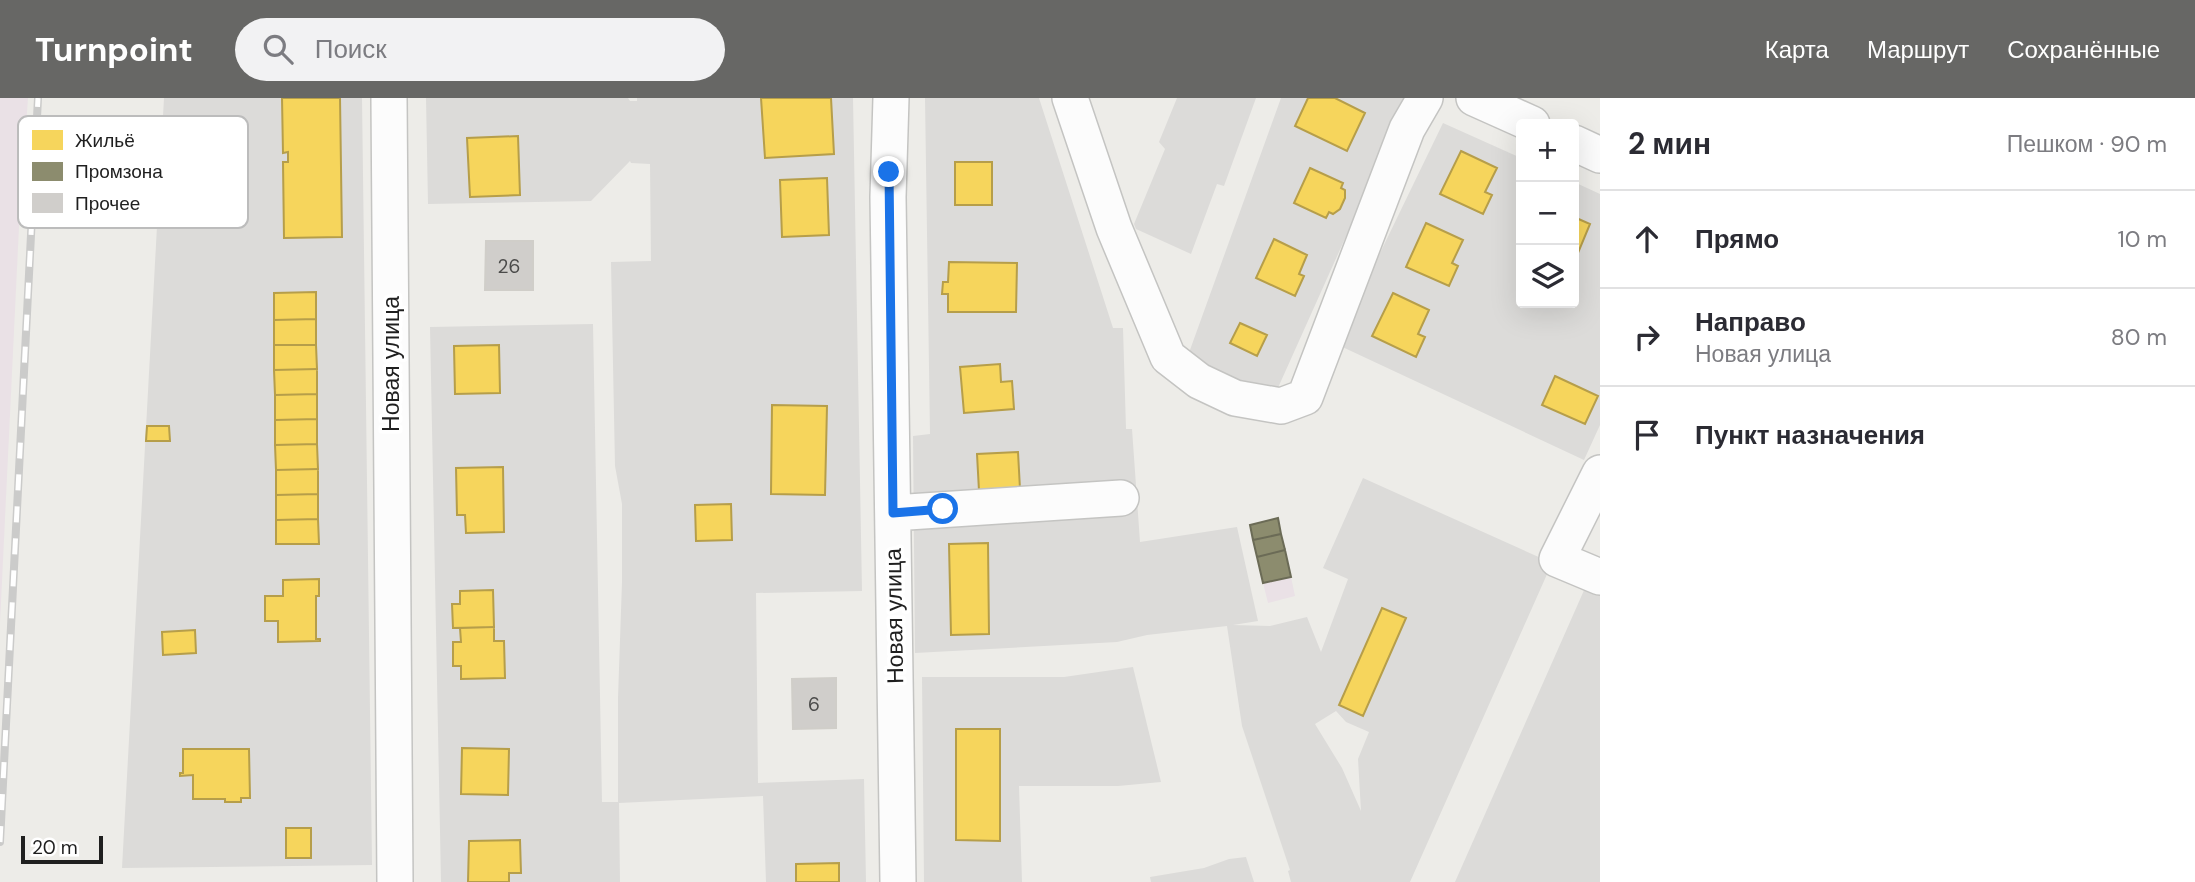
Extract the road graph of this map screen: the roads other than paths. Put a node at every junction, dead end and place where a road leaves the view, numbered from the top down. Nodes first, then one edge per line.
1 (389, 98) edge
2 (891, 98) edge
3 (1070, 98) edge
4 (1424, 98) edge
5 (1474, 98) edge
6 (1521, 119) edge
7 (1579, 145) edge
8 (1600, 155) edge
9 (1600, 473) edge
10 (1121, 498) dead end
11 (893, 513) junction
12 (1600, 577) edge
13 (395, 882) edge
14 (898, 882) edge

1 - 13 street, Новая улица
2 - 11 street, Новая улица
3 - 4 street
5 - 6 street
7 - 8 street
9 - 12 street
10 - 11 street
11 - 14 street, Новая улица

